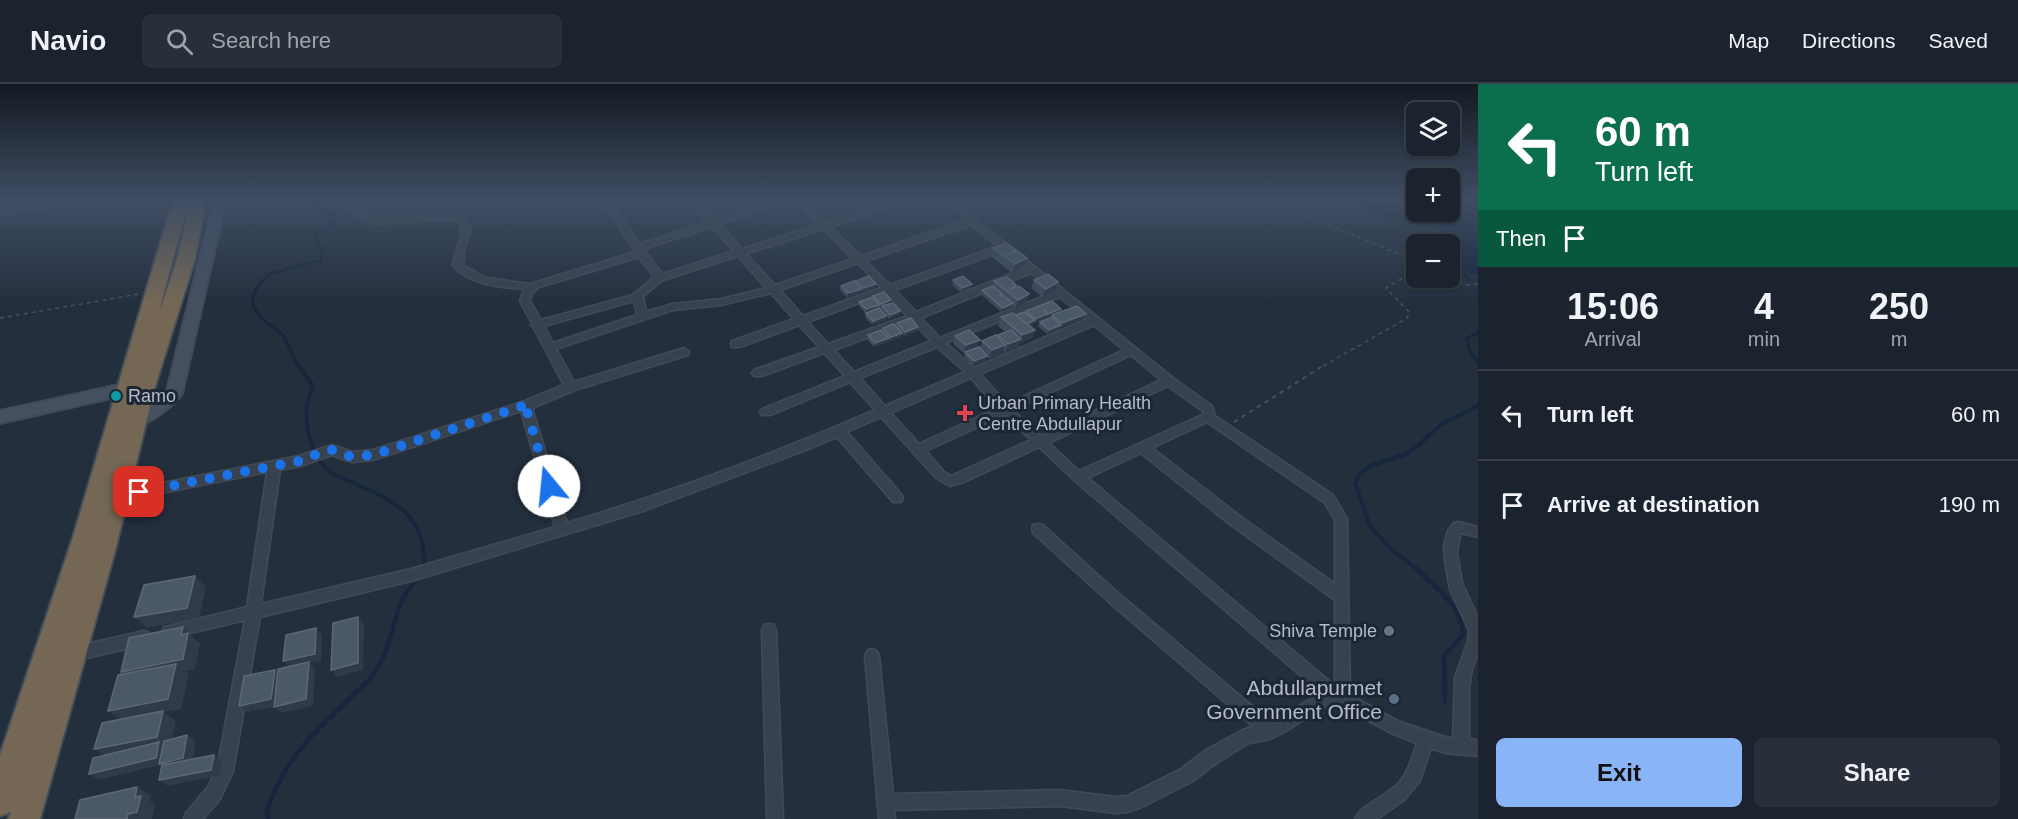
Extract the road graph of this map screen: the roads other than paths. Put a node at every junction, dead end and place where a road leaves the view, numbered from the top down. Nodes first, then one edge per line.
1 (171, 234) edge
2 (191, 234) edge
3 (212, 234) edge
4 (467, 234) edge
5 (629, 234) edge
6 (684, 234) edge
7 (723, 234) edge
8 (797, 234) edge
9 (834, 234) edge
10 (934, 234) edge
11 (990, 234) edge
12 (1006, 247) junction
13 (639, 250) junction
14 (741, 254) junction
15 (860, 260) junction
16 (1032, 269) junction
17 (660, 278) junction
18 (531, 287) junction
19 (885, 288) junction
20 (773, 290) junction
21 (1061, 293) junction
22 (638, 297) junction
23 (642, 316) junction
24 (914, 317) junction
25 (800, 319) junction
26 (1095, 320) junction
27 (536, 325) junction
28 (939, 343) junction
29 (736, 344) dead end
30 (549, 348) junction
31 (825, 348) junction
32 (1133, 350) junction
33 (684, 352) dead end
34 (972, 372) junction
35 (758, 373) dead end
36 (853, 376) junction
37 (1169, 381) junction
38 (571, 387) junction
39 (134, 393) junction
40 (529, 404) junction
41 (1006, 410) junction
42 (882, 411) junction
43 (766, 412) dead end
44 (0, 417) edge
45 (1208, 417) junction
46 (135, 422) junction
47 (0, 428) edge
48 (839, 431) junction
49 (1041, 442) junction
50 (1142, 447) junction
51 (917, 450) junction
52 (274, 466) junction
53 (1078, 477) junction
54 (116, 497) junction
55 (897, 498) dead end
56 (562, 529) junction
57 (1038, 529) dead end
58 (1478, 532) edge
59 (1342, 597) junction
60 (1465, 607) junction
61 (253, 614) junction
62 (1478, 616) edge
63 (769, 630) dead end
64 (72, 654) junction
65 (872, 656) dead end
66 (1338, 697) junction
67 (1270, 731) junction
68 (1427, 738) junction
69 (1461, 747) junction
70 (1478, 748) edge
71 (0, 801) edge
72 (884, 801) junction
73 (24, 819) edge
74 (192, 819) edge
75 (775, 819) edge
76 (887, 819) edge
77 (1363, 819) edge

1 - 39 highway
2 - 39 highway
3 - 46 street
4 - 18 street
5 - 13 street
6 - 13 street
7 - 14 street
8 - 14 street
9 - 15 street
10 - 15 street
11 - 12 street
12 - 16 street
12 - 19 street
13 - 17 street
13 - 18 street
14 - 17 street
14 - 20 street
15 - 19 street
15 - 20 street
16 - 21 street
16 - 24 street
17 - 22 street
18 - 27 street
19 - 24 street
19 - 25 street
20 - 23 street
20 - 25 street
21 - 26 street
21 - 28 street
22 - 23 street
22 - 27 street
23 - 30 street
24 - 28 street
24 - 31 street
25 - 29 street
25 - 31 street
26 - 32 street
26 - 34 street
27 - 30 street
28 - 34 street
28 - 36 street
30 - 38 street
31 - 35 street
31 - 36 street
32 - 37 street
32 - 41 street
33 - 38 street
34 - 41 street
34 - 42 street
36 - 42 street
36 - 43 street
37 - 45 street
37 - 49 street
38 - 40 street
39 - 44 street
39 - 46 highway
39 - 47 street
39 - 71 highway
40 - 52 street
40 - 56 street
41 - 49 street
41 - 51 street
42 - 48 street
42 - 51 street
45 - 50 street
45 - 59 street
46 - 54 highway
48 - 55 street
48 - 56 street
49 - 51 street
49 - 53 street
50 - 53 street
50 - 59 street
52 - 54 street
52 - 61 street
53 - 66 street
54 - 64 highway
56 - 61 street
57 - 67 street
58 - 60 street
59 - 66 street
60 - 62 street
60 - 69 street
61 - 64 street
61 - 74 street
63 - 75 street
64 - 73 highway
65 - 72 street
66 - 67 street
66 - 68 street
67 - 72 street
68 - 69 street
68 - 77 street
69 - 70 street
72 - 76 street

